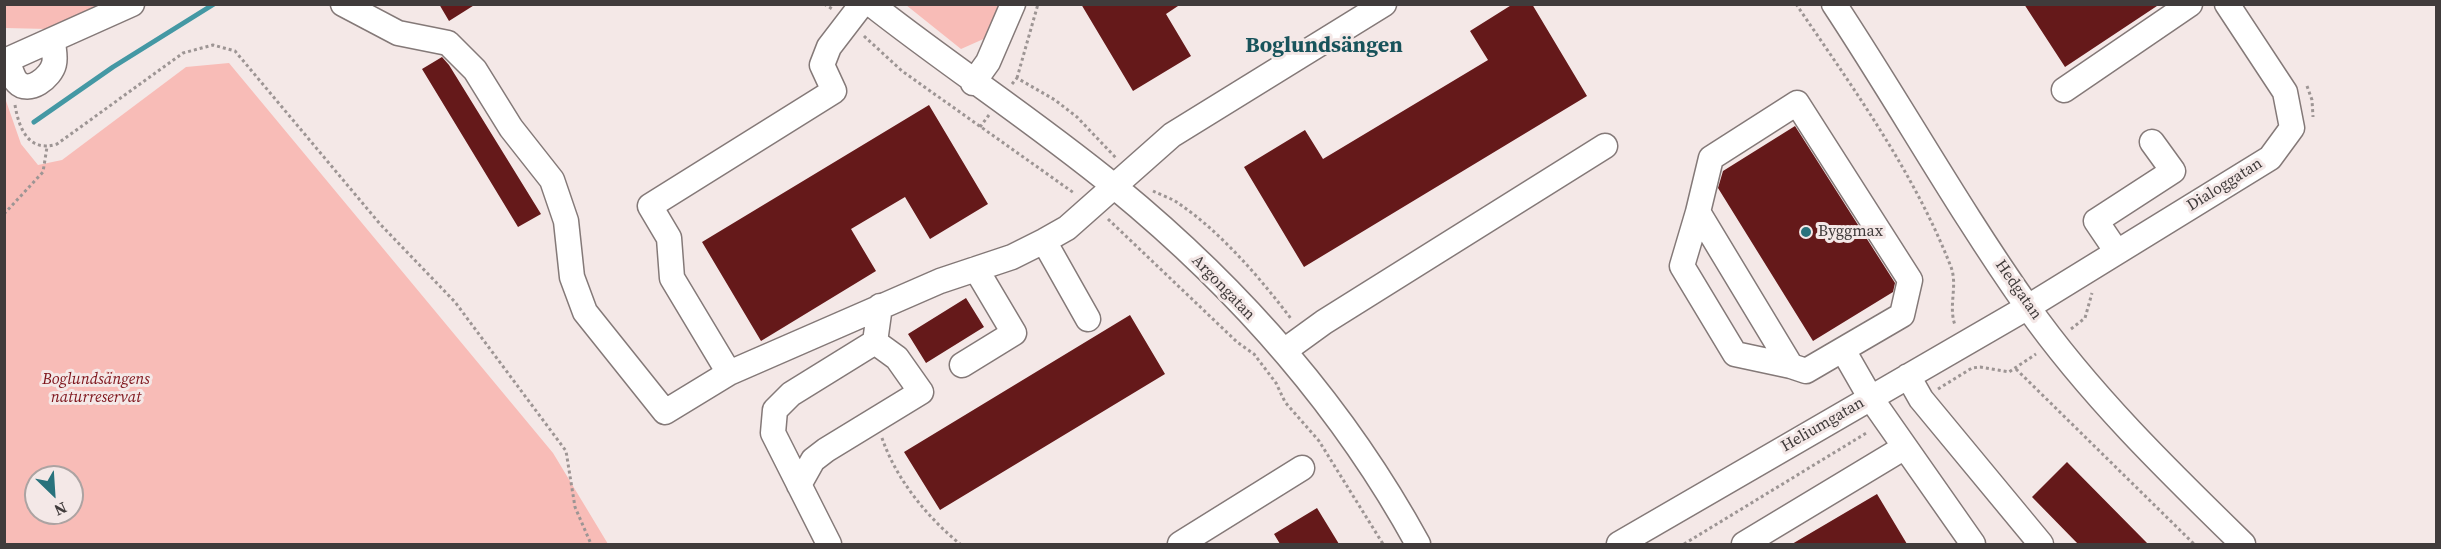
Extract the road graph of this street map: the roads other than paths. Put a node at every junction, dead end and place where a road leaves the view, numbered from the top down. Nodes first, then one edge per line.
1 (132, 4) edge
2 (343, 4) edge
3 (862, 4) edge
4 (871, 4) edge
5 (1013, 4) edge
6 (1384, 4) edge
7 (1834, 4) edge
8 (2190, 4) edge
9 (2227, 4) edge
10 (2165, 12) edge
11 (53, 40) dead end
12 (974, 83) junction
13 (2064, 90) dead end
14 (2152, 142) dead end
15 (1605, 146) dead end
16 (1115, 187) junction
17 (1698, 212) junction
18 (1044, 241) junction
19 (2117, 252) junction
20 (976, 269) junction
21 (880, 306) junction
22 (2028, 307) junction
23 (1088, 319) dead end
24 (875, 342) junction
25 (1843, 350) junction
26 (1284, 351) junction
27 (962, 365) dead end
28 (1791, 366) junction
29 (729, 373) junction
30 (1908, 376) junction
31 (1870, 397) junction
32 (1905, 447) junction
33 (1302, 468) dead end
34 (799, 485) junction
35 (1648, 537) edge
36 (829, 544) edge
37 (1180, 544) edge
38 (1418, 544) edge
39 (1619, 544) edge
40 (1744, 544) edge
41 (1973, 544) edge
42 (2041, 544) edge
43 (2243, 544) edge

1 - 11 street
2 - 29 street
3 - 29 street
4 - 12 street, Argongatan
5 - 12 street
6 - 16 street
7 - 22 street, Hedgatan
8 - 10 street
9 - 19 street, Dialoggatan
10 - 13 street
12 - 16 street, Argongatan
14 - 19 street
15 - 26 street
16 - 18 street
16 - 26 street, Argongatan
17 - 25 street
17 - 28 street
17 - 28 street
18 - 20 street
18 - 23 street
19 - 22 street, Dialoggatan
20 - 21 street
20 - 27 street
21 - 24 street
21 - 29 street
22 - 30 street, Heliumgatan
22 - 43 street, Hedgatan
24 - 34 street
24 - 34 street
25 - 28 street
25 - 31 street
26 - 38 street, Argongatan
30 - 31 street, Heliumgatan
30 - 42 street
31 - 32 street
31 - 35 street, Heliumgatan
32 - 40 street
32 - 41 street
33 - 37 street
34 - 36 street
35 - 39 street, Heliumgatan

